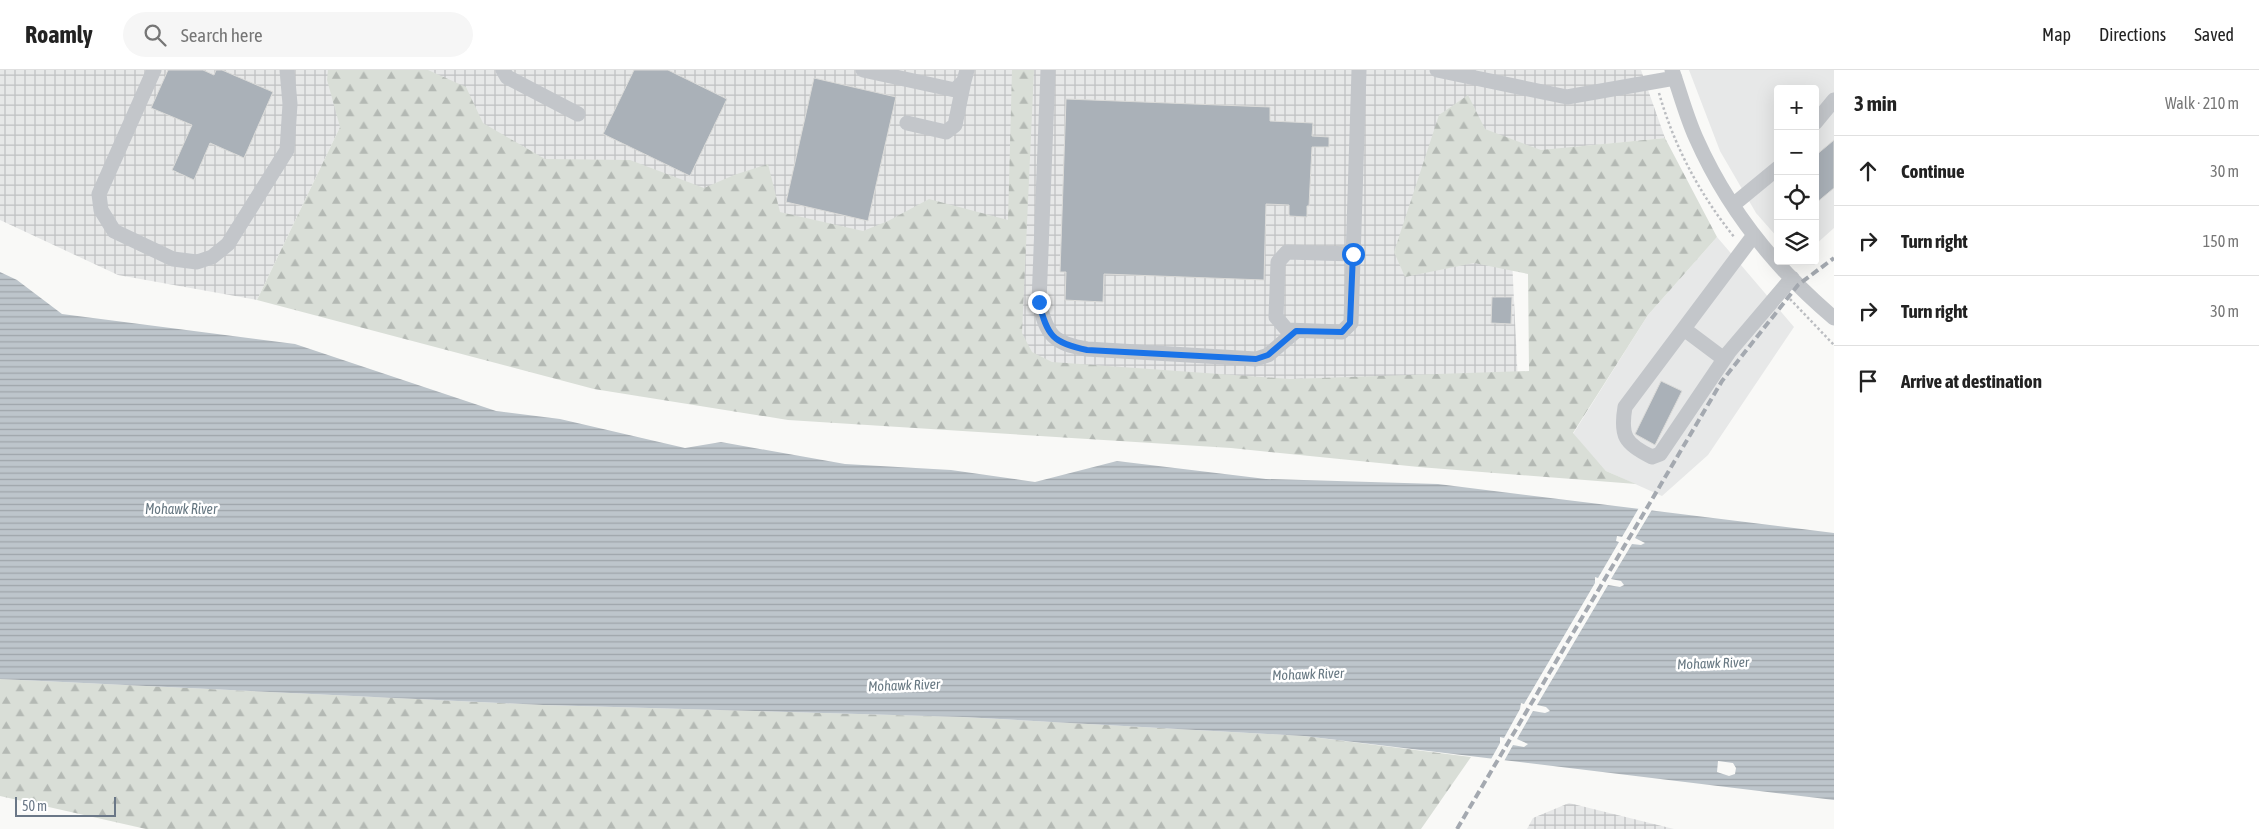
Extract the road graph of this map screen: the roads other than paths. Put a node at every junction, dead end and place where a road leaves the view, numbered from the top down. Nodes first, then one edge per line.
1 (154, 70) edge
2 (503, 70) edge
3 (863, 70) edge
4 (1048, 70) edge
5 (1359, 70) edge
6 (1437, 70) edge
7 (284, 71) edge
8 (1673, 74) edge
9 (966, 76) edge
10 (1834, 100) edge
11 (578, 114) dead end
12 (1819, 118) edge
13 (907, 123) dead end
14 (1774, 171) edge
15 (1733, 205) junction
16 (1754, 235) junction
17 (1353, 254) junction
18 (1792, 278) junction
19 (1834, 318) edge
20 (1684, 329) junction
21 (1296, 331) junction
22 (1724, 359) junction

1 - 7 street
2 - 11 street
3 - 9 street
4 - 21 street
5 - 17 street
6 - 8 street
8 - 15 street
9 - 13 street
10 - 12 street
14 - 15 street
15 - 16 street
16 - 18 street
16 - 20 street
17 - 21 street
17 - 21 street
18 - 19 street
18 - 22 street
20 - 22 street
20 - 22 street

